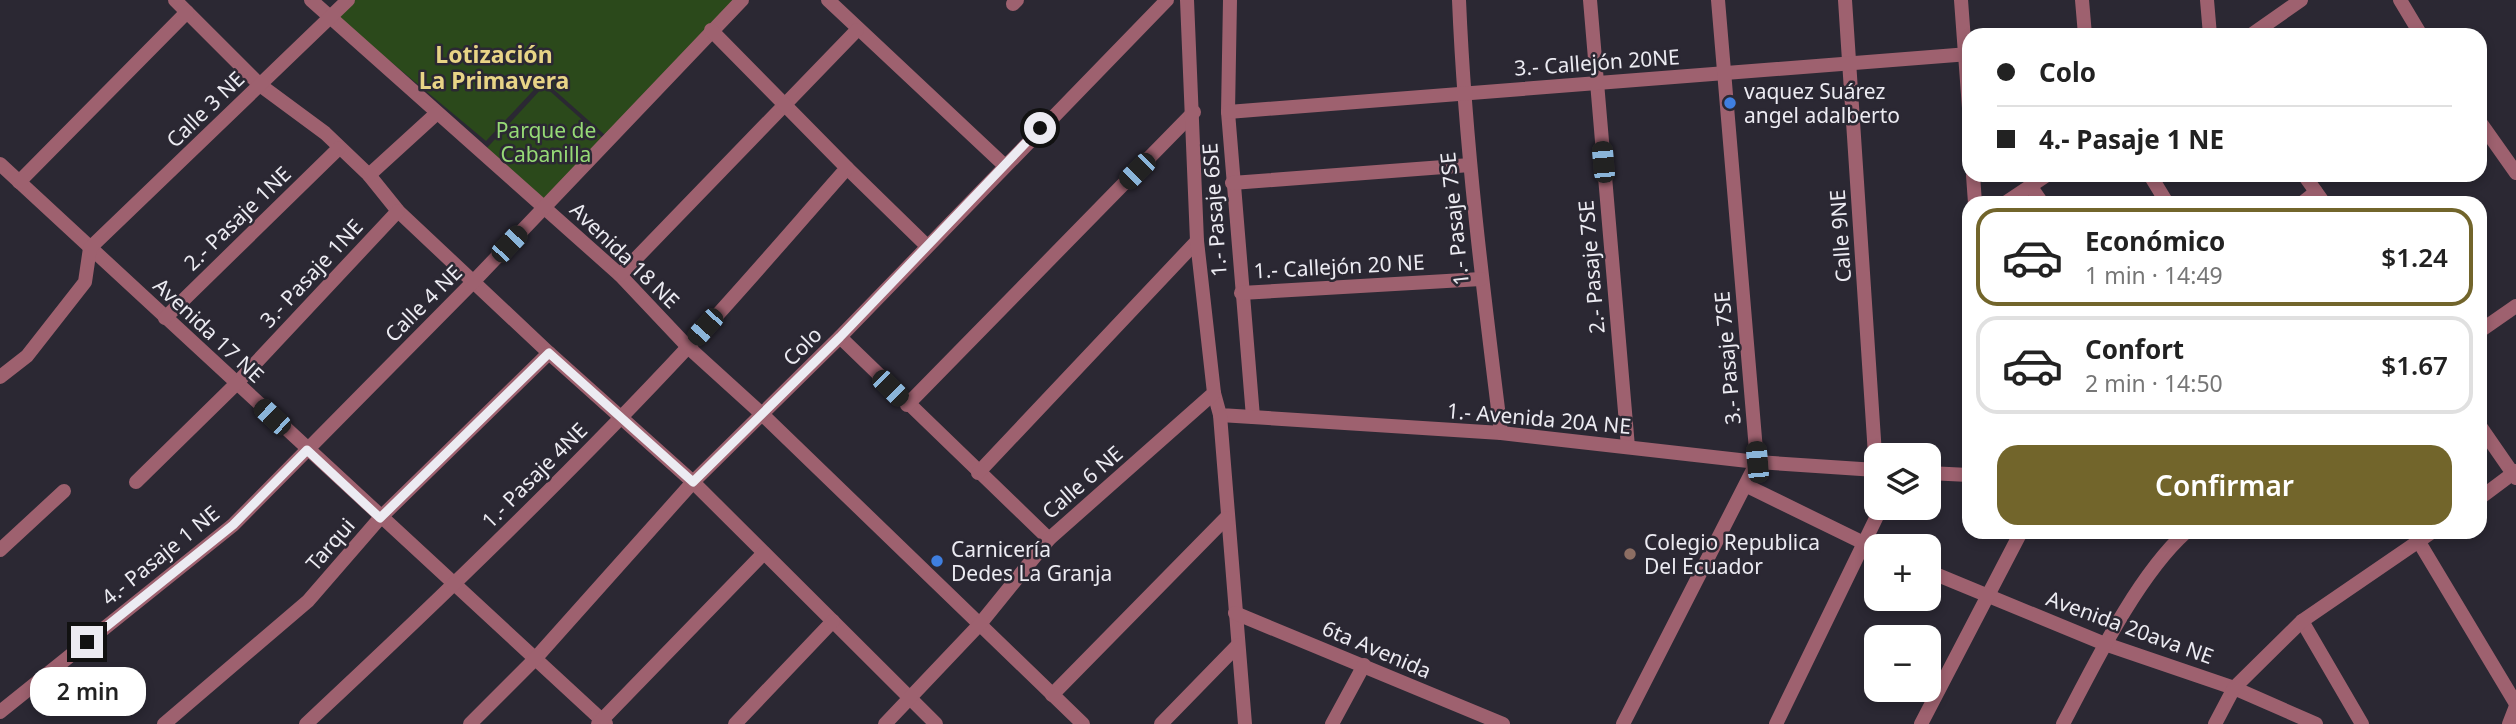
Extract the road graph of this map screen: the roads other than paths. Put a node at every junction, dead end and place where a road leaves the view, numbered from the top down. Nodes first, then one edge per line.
1 (175, 0) edge
2 (311, 0) edge
3 (348, 0) edge
4 (741, 0) edge
5 (828, 0) edge
6 (1167, 0) edge
7 (1187, 0) edge
8 (1230, 0) edge
9 (1459, 0) edge
10 (1590, 0) edge
11 (1718, 0) edge
12 (1845, 0) edge
13 (1961, 0) edge
14 (2082, 0) edge
15 (2207, 0) edge
16 (2301, 0) edge
17 (2400, 0) edge
18 (187, 12) junction
19 (329, 20) junction
20 (1964, 28) edge
21 (2084, 28) edge
22 (2209, 28) edge
23 (2261, 28) edge
24 (2417, 28) edge
25 (711, 30) junction
26 (857, 30) junction
27 (1962, 54) edge
28 (1851, 64) junction
29 (1724, 74) junction
30 (1597, 84) junction
31 (260, 85) junction
32 (1463, 92) junction
33 (784, 103) junction
34 (1194, 112) junction
35 (1228, 112) junction
36 (438, 113) junction
37 (2487, 132) edge
38 (339, 148) junction
39 (0, 164) edge
40 (1004, 165) junction
41 (1470, 165) junction
42 (847, 169) junction
43 (2516, 173) edge
44 (369, 175) junction
45 (19, 182) junction
46 (2038, 182) edge
47 (1233, 183) junction
48 (2031, 187) junction
49 (2016, 196) edge
50 (2037, 196) edge
51 (544, 206) junction
52 (398, 211) junction
53 (1197, 241) junction
54 (927, 246) junction
55 (90, 248) junction
56 (620, 275) junction
57 (1481, 279) junction
58 (474, 281) junction
59 (1241, 293) junction
60 (2516, 306) edge
61 (165, 318) junction
62 (2487, 326) edge
63 (840, 337) junction
64 (688, 347) junction
65 (549, 353) junction
66 (0, 377) edge
67 (236, 384) junction
68 (1214, 393) junction
69 (907, 405) junction
70 (763, 415) junction
71 (1220, 415) junction
72 (620, 417) junction
73 (1253, 417) junction
74 (1501, 433) junction
75 (2487, 436) edge
76 (1874, 443) edge
77 (1628, 447) junction
78 (307, 450) junction
79 (1757, 462) junction
80 (1864, 469) edge
81 (978, 473) junction
82 (1941, 474) edge
83 (2515, 474) edge
84 (1962, 475) edge
85 (136, 482) dead end
86 (693, 482) junction
87 (1747, 486) junction
88 (64, 491) dead end
89 (2487, 493) edge
90 (380, 518) junction
91 (1226, 518) junction
92 (1049, 539) junction
93 (2017, 539) edge
94 (2179, 539) edge
95 (2423, 539) edge
96 (2419, 542) junction
97 (1864, 544) edge
98 (0, 550) edge
99 (764, 553) junction
100 (1864, 560) edge
101 (1941, 576) edge
102 (454, 585) junction
103 (1987, 595) junction
104 (1235, 613) junction
105 (833, 621) junction
106 (2302, 621) junction
107 (980, 624) junction
108 (2105, 644) junction
109 (1238, 645) junction
110 (534, 660) junction
111 (1364, 665) junction
112 (2234, 688) junction
113 (1052, 695) junction
114 (910, 699) junction
115 (2516, 705) edge
116 (0, 712) edge
117 (0, 719) edge
118 (1476, 719) edge
119 (602, 723) edge
120 (4, 724) edge
121 (164, 724) edge
122 (306, 724) edge
123 (470, 724) edge
124 (735, 724) edge
125 (886, 724) edge
126 (936, 724) edge
127 (1083, 724) edge
128 (1161, 724) edge
129 (1245, 724) edge
130 (1332, 724) edge
131 (1503, 724) edge
132 (1623, 724) edge
133 (1776, 724) edge
134 (1921, 724) edge
135 (2063, 724) edge
136 (2215, 724) edge
137 (2316, 724) edge
138 (2362, 724) edge
139 (2508, 724) edge

1 - 18 street
2 - 19 street, Avenida 18 NE
3 - 19 street, Calle 3 NE
4 - 25 street, Calle 4 NE
5 - 26 street
6 - 40 street, Colo
7 - 34 street
8 - 35 street, 1.- Pasaje 6SE
9 - 32 street, 1.- Pasaje 7SE
10 - 30 street, 2.- Pasaje 7SE
11 - 29 street, 3.- Pasaje 7SE
12 - 28 street, Calle 9NE
13 - 20 street
14 - 21 street
15 - 22 street
16 - 23 street
17 - 24 street
18 - 31 street
18 - 45 street
19 - 31 street, Calle 3 NE
19 - 36 street, Avenida 18 NE
25 - 33 street
25 - 51 street, Calle 4 NE
26 - 33 street
26 - 40 street
27 - 28 street, 3.- Callejón 20NE
28 - 29 street, 3.- Callejón 20NE
28 - 76 street, Calle 9NE
29 - 30 street, 3.- Callejón 20NE
29 - 79 street, 3.- Pasaje 7SE
30 - 32 street, 3.- Callejón 20NE
30 - 77 street, 2.- Pasaje 7SE
31 - 38 street
31 - 55 street, Calle 3 NE
32 - 35 street, 3.- Callejón 20NE
32 - 41 street, 1.- Pasaje 7SE
33 - 42 street
33 - 56 street
34 - 53 street
34 - 69 street
35 - 47 street, 1.- Pasaje 6SE
36 - 44 street
36 - 51 street, Avenida 18 NE
37 - 43 street
38 - 44 street
38 - 61 street, 2.- Pasaje 1NE
39 - 45 street, Avenida 17 NE
40 - 54 street, Colo
41 - 47 street
41 - 57 street, 1.- Pasaje 7SE
42 - 54 street
42 - 64 street, 1.- Pasaje 4NE
44 - 52 street
45 - 55 street, Avenida 17 NE
46 - 48 street
47 - 59 street, 1.- Pasaje 6SE
48 - 49 street
48 - 50 street
51 - 56 street, Avenida 18 NE
51 - 58 street, Calle 4 NE
52 - 58 street
52 - 67 street, 3.- Pasaje 1NE
53 - 68 street
53 - 81 street
54 - 63 street, Colo
55 - 61 street, Avenida 17 NE
55 - 66 street
56 - 64 street, Avenida 18 NE
57 - 59 street, 1.- Callejón 20 NE
57 - 74 street, 1.- Pasaje 7SE
58 - 65 street
58 - 78 street, Calle 4 NE
59 - 73 street, 1.- Pasaje 6SE
60 - 62 street
61 - 67 street, Avenida 17 NE
63 - 69 street
63 - 70 street, Colo
64 - 70 street, Avenida 18 NE
64 - 72 street, 1.- Pasaje 4NE
65 - 72 street
65 - 90 street, Tarqui
67 - 78 street, Avenida 17 NE
67 - 85 street, 3.- Pasaje 1NE
68 - 71 street
68 - 92 street, Calle 6 NE
69 - 81 street
70 - 86 street, Colo
70 - 107 street, Avenida 18 NE
71 - 73 street, 1.- Avenida 20A NE
71 - 91 street
72 - 86 street
72 - 102 street, 1.- Pasaje 4NE
73 - 74 street, 1.- Avenida 20A NE
74 - 77 street, 1.- Avenida 20A NE
75 - 83 street
77 - 79 street, 1.- Avenida 20A NE
78 - 90 street, Avenida 17 NE
78 - 116 street, 4.- Pasaje 1 NE
79 - 80 street, 1.- Avenida 20A NE
79 - 87 street, 3.- Pasaje 7SE
81 - 92 street
82 - 84 street
83 - 89 street
86 - 99 street
86 - 110 street, Colo
87 - 97 street
87 - 132 street, 3.- Pasaje 7SE
88 - 98 street
90 - 102 street, Avenida 17 NE
90 - 121 street, Tarqui
91 - 104 street
91 - 113 street
92 - 107 street, Calle 6 NE
93 - 103 street
94 - 108 street
95 - 96 street
96 - 106 street
96 - 115 street
99 - 105 street
99 - 119 street
100 - 133 street
101 - 103 street, Avenida 20ava NE
102 - 110 street, Avenida 17 NE
102 - 122 street, 1.- Pasaje 4NE
103 - 108 street, Avenida 20ava NE
103 - 134 street
104 - 109 street
104 - 111 street, 6ta Avenida
105 - 114 street
105 - 124 street
106 - 112 street
106 - 138 street
107 - 113 street, Avenida 18 NE
107 - 114 street, Calle 6 NE
108 - 112 street, Avenida 20ava NE
108 - 135 street
109 - 128 street
109 - 129 street
110 - 119 street, Avenida 17 NE
110 - 123 street, Colo
111 - 118 street, 6ta Avenida
111 - 130 street
112 - 136 street
112 - 137 street, Avenida 20ava NE
113 - 127 street, Avenida 18 NE
114 - 125 street, Calle 6 NE
114 - 126 street
115 - 139 street
117 - 120 street
118 - 131 street, 6ta Avenida

